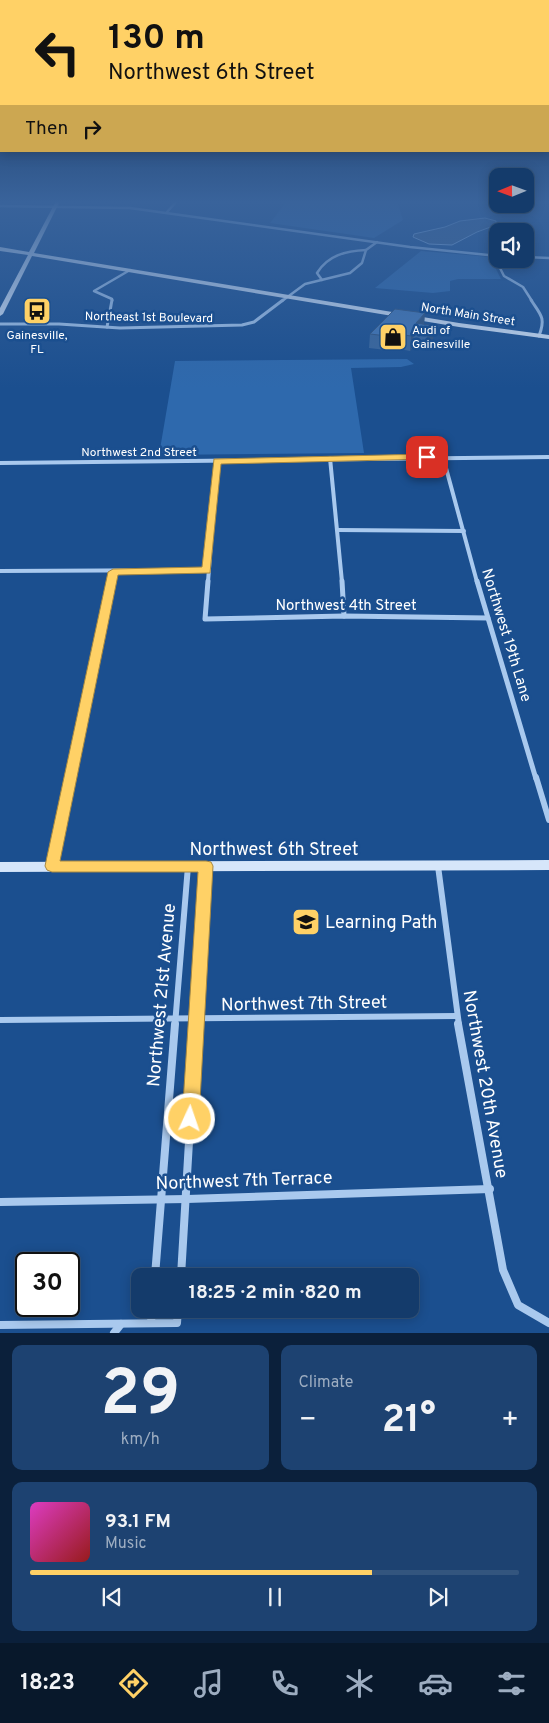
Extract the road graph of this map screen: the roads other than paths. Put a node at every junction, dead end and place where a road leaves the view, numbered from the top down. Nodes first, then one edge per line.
1 (26, 263) edge
2 (88, 263) edge
3 (326, 263) edge
4 (362, 263) edge
5 (501, 268) edge
6 (130, 270) junction
7 (322, 280) junction
8 (288, 296) junction
9 (0, 314) edge
10 (0, 324) edge
11 (107, 327) junction
12 (538, 336) junction
13 (549, 337) edge
14 (443, 457) junction
15 (549, 457) edge
16 (330, 458) junction
17 (217, 461) junction
18 (0, 462) edge
19 (338, 530) junction
20 (464, 531) junction
21 (207, 570) junction
22 (0, 571) edge
23 (113, 572) junction
24 (344, 616) junction
25 (488, 618) junction
26 (549, 820) edge
27 (438, 865) junction
28 (549, 865) edge
29 (52, 866) junction
30 (188, 866) junction
31 (206, 866) junction
32 (0, 867) edge
33 (458, 1016) junction
34 (0, 1020) edge
35 (175, 1020) junction
36 (195, 1020) junction
37 (490, 1189) junction
38 (187, 1199) junction
39 (161, 1200) junction
40 (0, 1202) edge
41 (156, 1268) edge
42 (182, 1268) edge
43 (151, 1318) edge
44 (177, 1318) edge
45 (151, 1323) junction
46 (549, 1323) edge
47 (121, 1324) junction
48 (0, 1325) edge
49 (114, 1333) edge

1 - 9 main road
2 - 6 main road, North Main Street
3 - 7 street
4 - 7 street, Northeast 1st Boulevard
5 - 12 street
6 - 8 main road, North Main Street
6 - 11 street
7 - 8 street, Northeast 1st Boulevard
8 - 11 street, Northeast 1st Boulevard
8 - 12 main road, North Main Street
10 - 11 street, Northeast 1st Boulevard
12 - 13 main road, North Main Street
14 - 15 street, Northwest 2nd Street
14 - 16 street, Northwest 2nd Street
14 - 20 street, Northwest 19th Lane
16 - 17 street, Northwest 2nd Street
16 - 19 street
17 - 18 street, Northwest 2nd Street
17 - 21 street
19 - 20 street
19 - 24 street
20 - 25 street, Northwest 19th Lane
21 - 23 street
21 - 24 street, Northwest 4th Street
22 - 23 street
23 - 29 street
24 - 25 street, Northwest 4th Street
25 - 26 street, Northwest 19th Lane
27 - 28 main road, Northwest 6th Street
27 - 31 main road, Northwest 6th Street
27 - 33 street, Northwest 20th Avenue
29 - 30 main road, Northwest 6th Street
29 - 32 main road, Northwest 6th Street
30 - 31 main road, Northwest 6th Street
30 - 35 street, Northwest 21st Avenue
31 - 36 street
33 - 36 street, Northwest 7th Street
33 - 37 street, Northwest 20th Avenue
34 - 35 street, Northwest 7th Street
35 - 36 street, Northwest 7th Street
35 - 39 street, Northwest 21st Avenue
36 - 38 street
37 - 38 street, Northwest 7th Terrace
37 - 46 street, Northwest 20th Avenue
38 - 39 street, Northwest 7th Terrace
38 - 42 street
39 - 40 street, Northwest 7th Terrace
39 - 41 street, Northwest 21st Avenue
43 - 45 street
44 - 45 street
45 - 47 street
47 - 48 street
47 - 49 street

